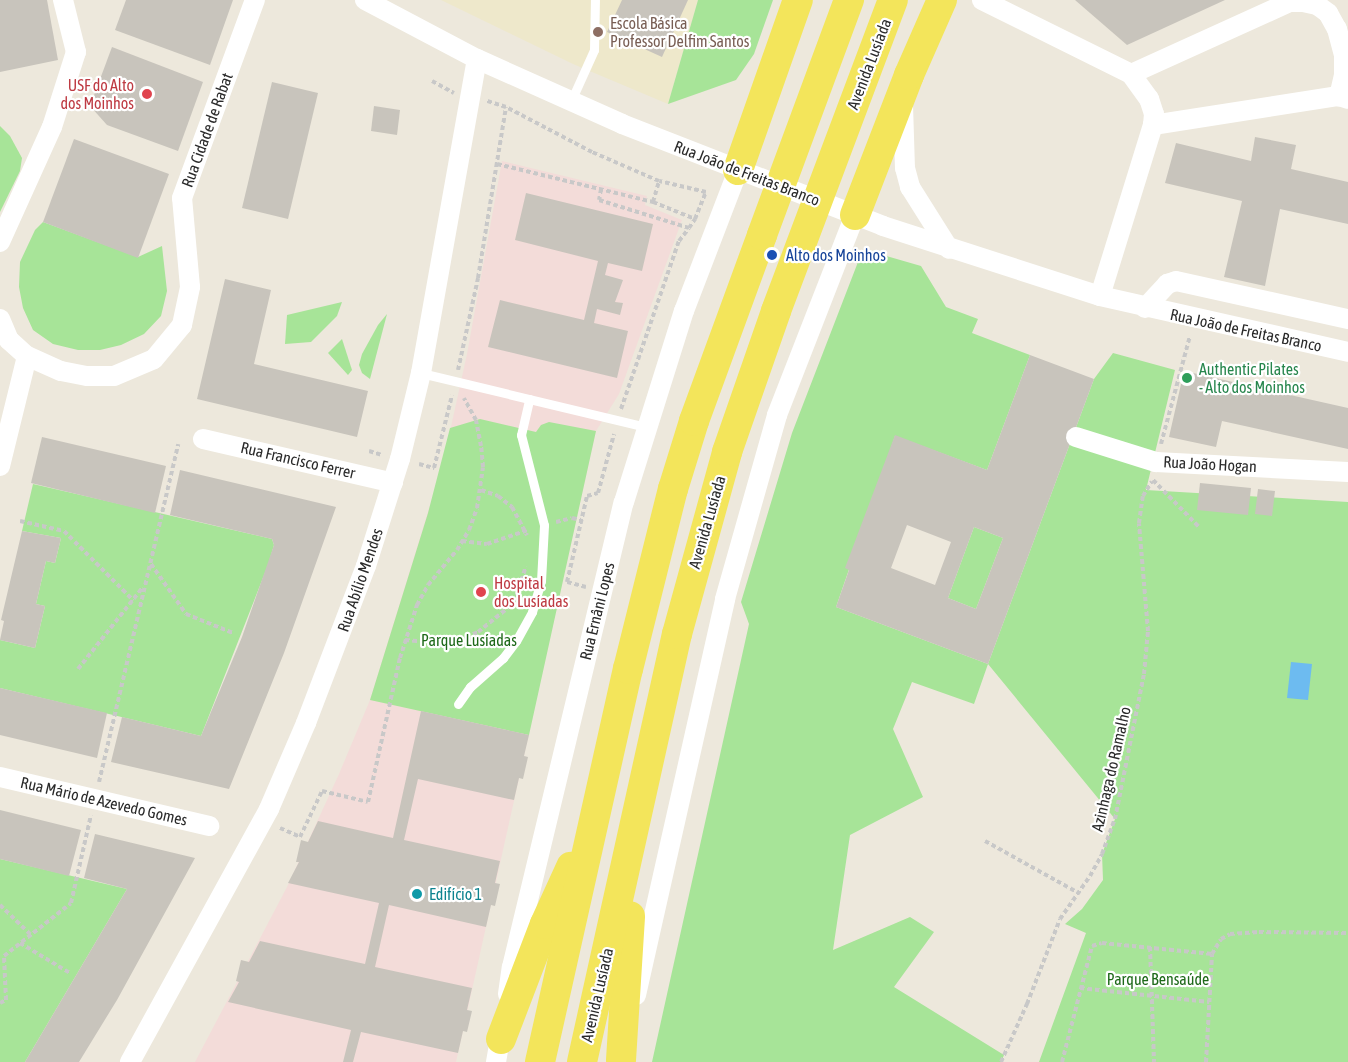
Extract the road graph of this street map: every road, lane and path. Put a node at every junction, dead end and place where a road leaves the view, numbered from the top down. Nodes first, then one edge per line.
1 (63, 0) edge
2 (255, 0) edge
3 (365, 0) edge
4 (595, 0) edge
5 (798, 0) edge
6 (849, 0) edge
7 (893, 0) edge
8 (942, 0) edge
9 (982, 0) edge
10 (477, 59) junction
11 (1131, 74) junction
12 (432, 81) dead end
13 (903, 90) junction
14 (470, 97) junction
15 (1344, 98) edge
16 (571, 101) junction
17 (506, 107) junction
18 (1153, 124) junction
19 (497, 164) junction
20 (738, 171) junction
21 (659, 181) junction
22 (601, 189) junction
23 (653, 202) junction
24 (855, 215) junction
25 (696, 219) junction
26 (689, 228) junction
27 (0, 242) edge
28 (949, 249) junction
29 (1100, 296) junction
30 (1145, 308) junction
31 (0, 319) edge
32 (1194, 319) junction
33 (1348, 319) edge
34 (1348, 352) edge
35 (27, 356) junction
36 (421, 373) junction
37 (456, 381) junction
38 (529, 399) junction
39 (618, 420) junction
40 (646, 427) junction
41 (1163, 434) dead end
42 (1076, 436) dead end
43 (203, 439) dead end
44 (178, 444) dead end
45 (0, 466) edge
46 (1154, 471) junction
47 (1348, 472) edge
48 (393, 483) junction
49 (481, 490) junction
50 (20, 521) dead end
51 (1200, 528) dead end
52 (527, 530) junction
53 (462, 541) junction
54 (528, 541) dead end
55 (527, 560) dead end
56 (151, 564) junction
57 (146, 584) junction
58 (602, 590) junction
59 (133, 600) junction
60 (233, 633) dead end
61 (405, 640) junction
62 (78, 669) dead end
63 (458, 704) dead end
64 (0, 777) edge
65 (95, 799) junction
66 (596, 812) junction
67 (638, 812) junction
68 (209, 826) dead end
69 (280, 828) dead end
70 (986, 841) dead end
71 (1077, 892) junction
72 (0, 905) edge
73 (1348, 933) edge
74 (31, 935) junction
75 (20, 943) junction
76 (1150, 947) junction
77 (1212, 954) junction
78 (70, 974) dead end
79 (1080, 988) junction
80 (1152, 995) junction
81 (1209, 1002) junction
82 (0, 1003) edge
83 (498, 1051) edge
84 (621, 1061) edge
85 (130, 1062) edge
86 (540, 1062) edge
87 (582, 1062) edge
88 (1001, 1062) edge
89 (1062, 1062) edge
90 (1154, 1062) edge
91 (1206, 1062) edge

1 - 27 street
2 - 35 street, Rua Cidade de Rabat
3 - 10 street, Rua João de Freitas Branco
4 - 16 lane
5 - 20 main road
6 - 66 main road
7 - 67 main road, Avenida Lusíada
8 - 13 main road
9 - 11 street
10 - 14 street, Rua Abílio Mendes
10 - 16 street, Rua João de Freitas Branco
11 - 15 street
11 - 18 street
12 - 14 path
13 - 24 main road
13 - 28 street
14 - 17 path
14 - 36 street, Rua Abílio Mendes
15 - 18 street
16 - 20 street, Rua João de Freitas Branco
17 - 19 path
17 - 21 path
18 - 29 street
19 - 22 path
19 - 37 path
20 - 24 street, Rua João de Freitas Branco
20 - 40 street, Rua Ernâni Lopes
21 - 23 path
21 - 25 path
22 - 23 path
22 - 26 path
23 - 25 path
24 - 28 street, Rua João de Freitas Branco
24 - 84 street
25 - 26 path
26 - 39 path
28 - 29 street, Rua João de Freitas Branco
29 - 30 street, Rua João de Freitas Branco
30 - 32 street, Rua João de Freitas Branco
30 - 33 street, Rua João de Freitas Branco
31 - 35 street, Rua Cidade de Rabat
32 - 34 street, Rua João de Freitas Branco
32 - 41 path
35 - 45 street
36 - 37 lane
36 - 48 street, Rua Abílio Mendes
37 - 38 lane
37 - 49 path
38 - 39 lane
38 - 63 lane
39 - 40 lane
39 - 58 path
40 - 58 street, Rua Ernâni Lopes
42 - 46 street, Rua João Hogan
43 - 48 street, Rua Francisco Ferrer
44 - 56 path
46 - 47 street, Rua João Hogan
46 - 51 path
46 - 71 path, Azinhaga do Ramalho
48 - 85 street, Rua Abílio Mendes
49 - 52 path
49 - 53 path
50 - 59 path
52 - 53 path
52 - 54 path
53 - 61 path
55 - 61 path
56 - 57 path
56 - 60 path
57 - 59 path
57 - 65 path
58 - 83 street, Rua Ernâni Lopes
59 - 62 path
61 - 69 path
64 - 65 street, Rua Mário de Azevedo Gomes
65 - 68 street, Rua Mário de Azevedo Gomes
65 - 74 path
66 - 83 main road
66 - 86 main road
67 - 84 main road
67 - 87 main road, Avenida Lusíada
70 - 71 path
71 - 88 path, Azinhaga do Ramalho
72 - 74 path
73 - 77 path
74 - 75 path
75 - 78 path
75 - 82 path
76 - 77 path
76 - 79 path
76 - 80 path
77 - 81 path
79 - 80 path
79 - 89 path
80 - 81 path
80 - 90 path
81 - 91 path

